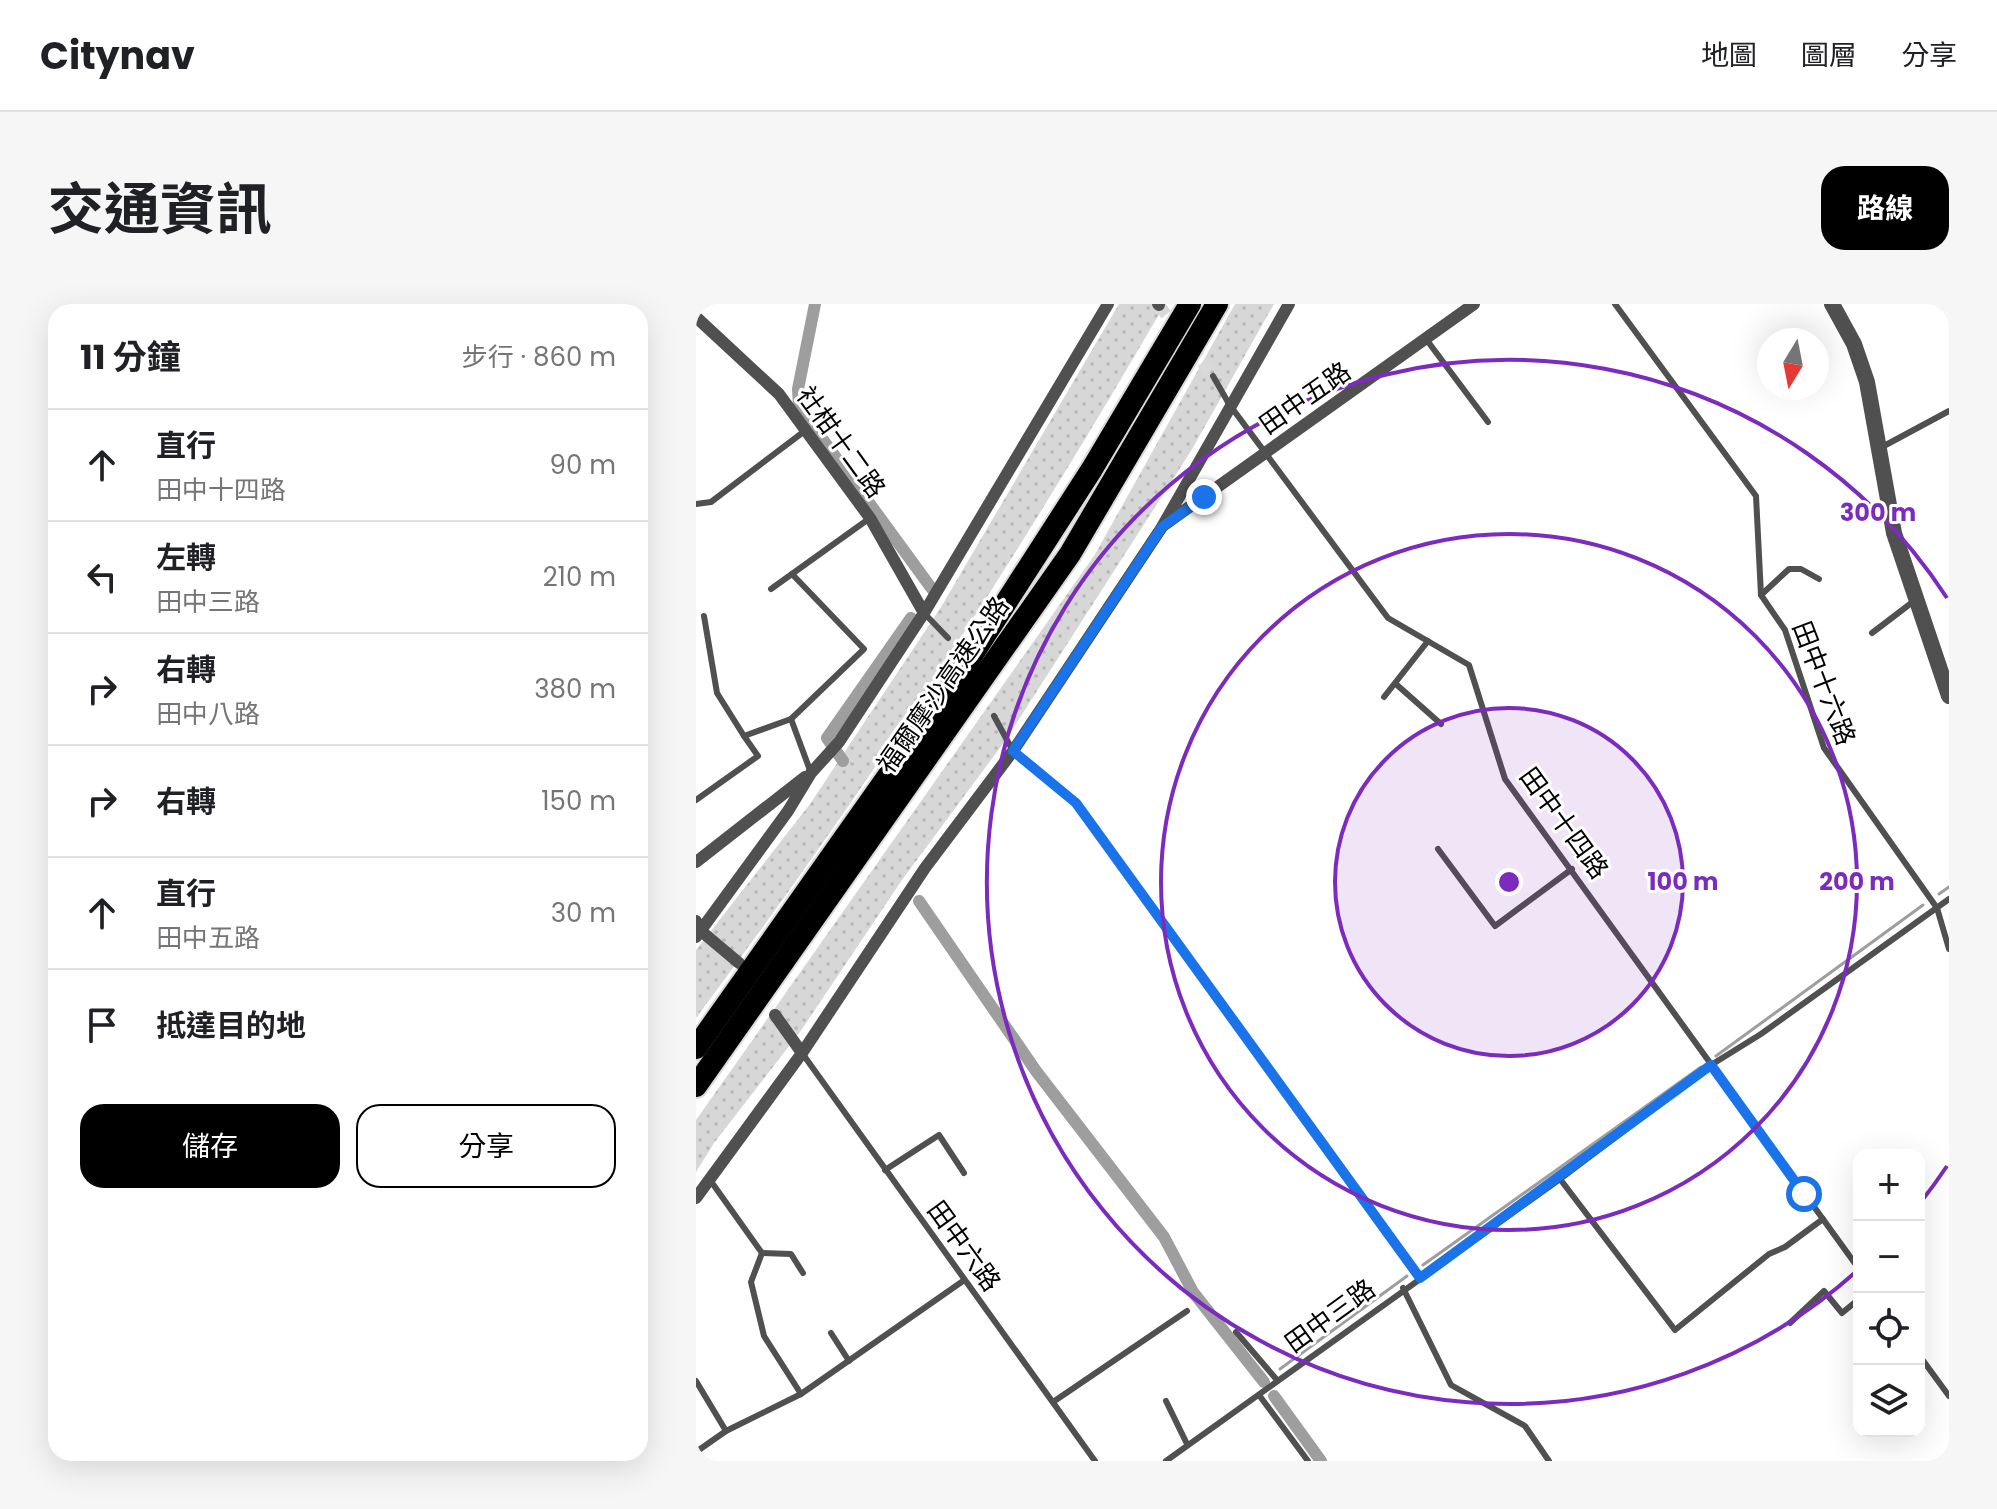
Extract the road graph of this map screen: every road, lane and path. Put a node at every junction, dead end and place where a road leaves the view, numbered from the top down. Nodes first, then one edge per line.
1 (1108, 304) edge
2 (1190, 304) edge
3 (1217, 304) edge
4 (1289, 304) edge
5 (1474, 304) edge
6 (1615, 304) edge
7 (1832, 304) edge
8 (696, 317) edge
9 (1426, 339) junction
10 (1213, 376) tunnel mouth
11 (1229, 404) junction
12 (1948, 412) edge
13 (1488, 422) dead end
14 (1949, 422) edge
15 (806, 430) junction
16 (1879, 449) junction
17 (1267, 452) junction
18 (696, 504) edge
19 (870, 518) junction
20 (1162, 527) junction
21 (792, 574) junction
22 (1819, 579) dead end
23 (771, 589) dead end
24 (1761, 595) junction
25 (1917, 598) junction
26 (924, 613) junction
27 (704, 616) dead end
28 (1872, 633) dead end
29 (948, 638) dead end
30 (1428, 641) junction
31 (1397, 685) junction
32 (1949, 696) edge
33 (1384, 697) dead end
34 (994, 716) dead end
35 (791, 719) junction
36 (1441, 724) dead end
37 (744, 736) junction
38 (1013, 751) junction
39 (811, 773) junction
40 (696, 800) edge
41 (1438, 849) dead end
42 (696, 862) edge
43 (1572, 869) junction
44 (1949, 899) edge
45 (1937, 908) junction
46 (698, 929) edge
47 (1949, 949) edge
48 (739, 963) dead end
49 (775, 1015) dead end
50 (696, 1048) edge
51 (802, 1053) junction
52 (1711, 1065) junction
53 (696, 1086) edge
54 (885, 1170) junction
55 (964, 1173) dead end
56 (709, 1179) junction
57 (1560, 1179) junction
58 (696, 1198) edge
59 (1823, 1219) junction
60 (762, 1253) junction
61 (1853, 1261) edge
62 (803, 1273) dead end
63 (1420, 1278) junction
64 (963, 1281) junction
65 (1403, 1288) junction
66 (1853, 1304) edge
67 (1187, 1311) dead end
68 (1790, 1323) dead end
69 (1236, 1332) dead end
70 (831, 1333) dead end
71 (849, 1361) junction
72 (1925, 1363) edge
73 (1277, 1380) junction
74 (696, 1381) edge
75 (801, 1394) junction
76 (1259, 1395) junction
77 (1949, 1396) edge
78 (1166, 1401) dead end
79 (1053, 1402) junction
80 (726, 1431) junction
81 (1187, 1444) junction
82 (696, 1454) edge
83 (700, 1461) edge
84 (1095, 1461) edge
85 (1166, 1461) edge
86 (1308, 1461) edge
87 (1549, 1461) edge

1 - 26 street
2 - 50 highway, 福爾摩沙高速公路
3 - 53 highway, 福爾摩沙高速公路
4 - 11 street
5 - 9 street, 田中五路
6 - 24 lane
7 - 16 street
8 - 15 street, 社柑十二路
9 - 13 lane
9 - 17 street, 田中五路
10 - 11 lane, 田中十四路
11 - 17 lane, 田中十四路
11 - 20 street
12 - 14 lane
12 - 16 lane
15 - 18 lane
15 - 19 street, 社柑十二路
16 - 25 street
17 - 20 street, 田中五路
17 - 30 lane, 田中十四路
19 - 21 lane
19 - 26 street, 社柑十二路
20 - 38 street
21 - 23 lane
21 - 35 lane
22 - 24 lane
24 - 45 lane, 田中十六路
25 - 28 lane
25 - 32 street
26 - 29 lane
26 - 39 street
27 - 37 lane
30 - 31 lane
30 - 43 lane, 田中十四路
31 - 33 lane
31 - 36 lane
34 - 38 lane
35 - 37 lane
35 - 39 lane
37 - 40 lane
38 - 51 street
38 - 63 lane
39 - 42 street
39 - 46 street
41 - 43 lane
43 - 52 lane, 田中十四路
44 - 45 lane, 田中三路
45 - 47 lane, 田中十六路
45 - 52 lane, 田中三路
46 - 48 street
49 - 51 street
51 - 54 lane, 田中六路
51 - 56 street
52 - 57 lane, 田中三路
52 - 59 lane, 田中十四路
54 - 55 lane
54 - 64 lane, 田中六路
56 - 58 street
56 - 60 lane
57 - 59 lane
57 - 63 lane, 田中三路
59 - 61 lane, 田中十四路
60 - 62 lane
60 - 75 lane
63 - 65 lane, 田中三路
64 - 71 lane
64 - 79 lane, 田中六路
65 - 73 lane, 田中三路
65 - 87 lane
66 - 68 lane
67 - 79 lane
69 - 73 lane
70 - 71 lane
71 - 75 lane
72 - 77 lane
73 - 76 lane, 田中三路
74 - 80 lane
75 - 80 lane
76 - 81 lane, 田中三路
76 - 86 lane
78 - 81 lane
79 - 84 lane, 田中六路
80 - 82 lane
81 - 85 lane, 田中三路
82 - 83 lane

